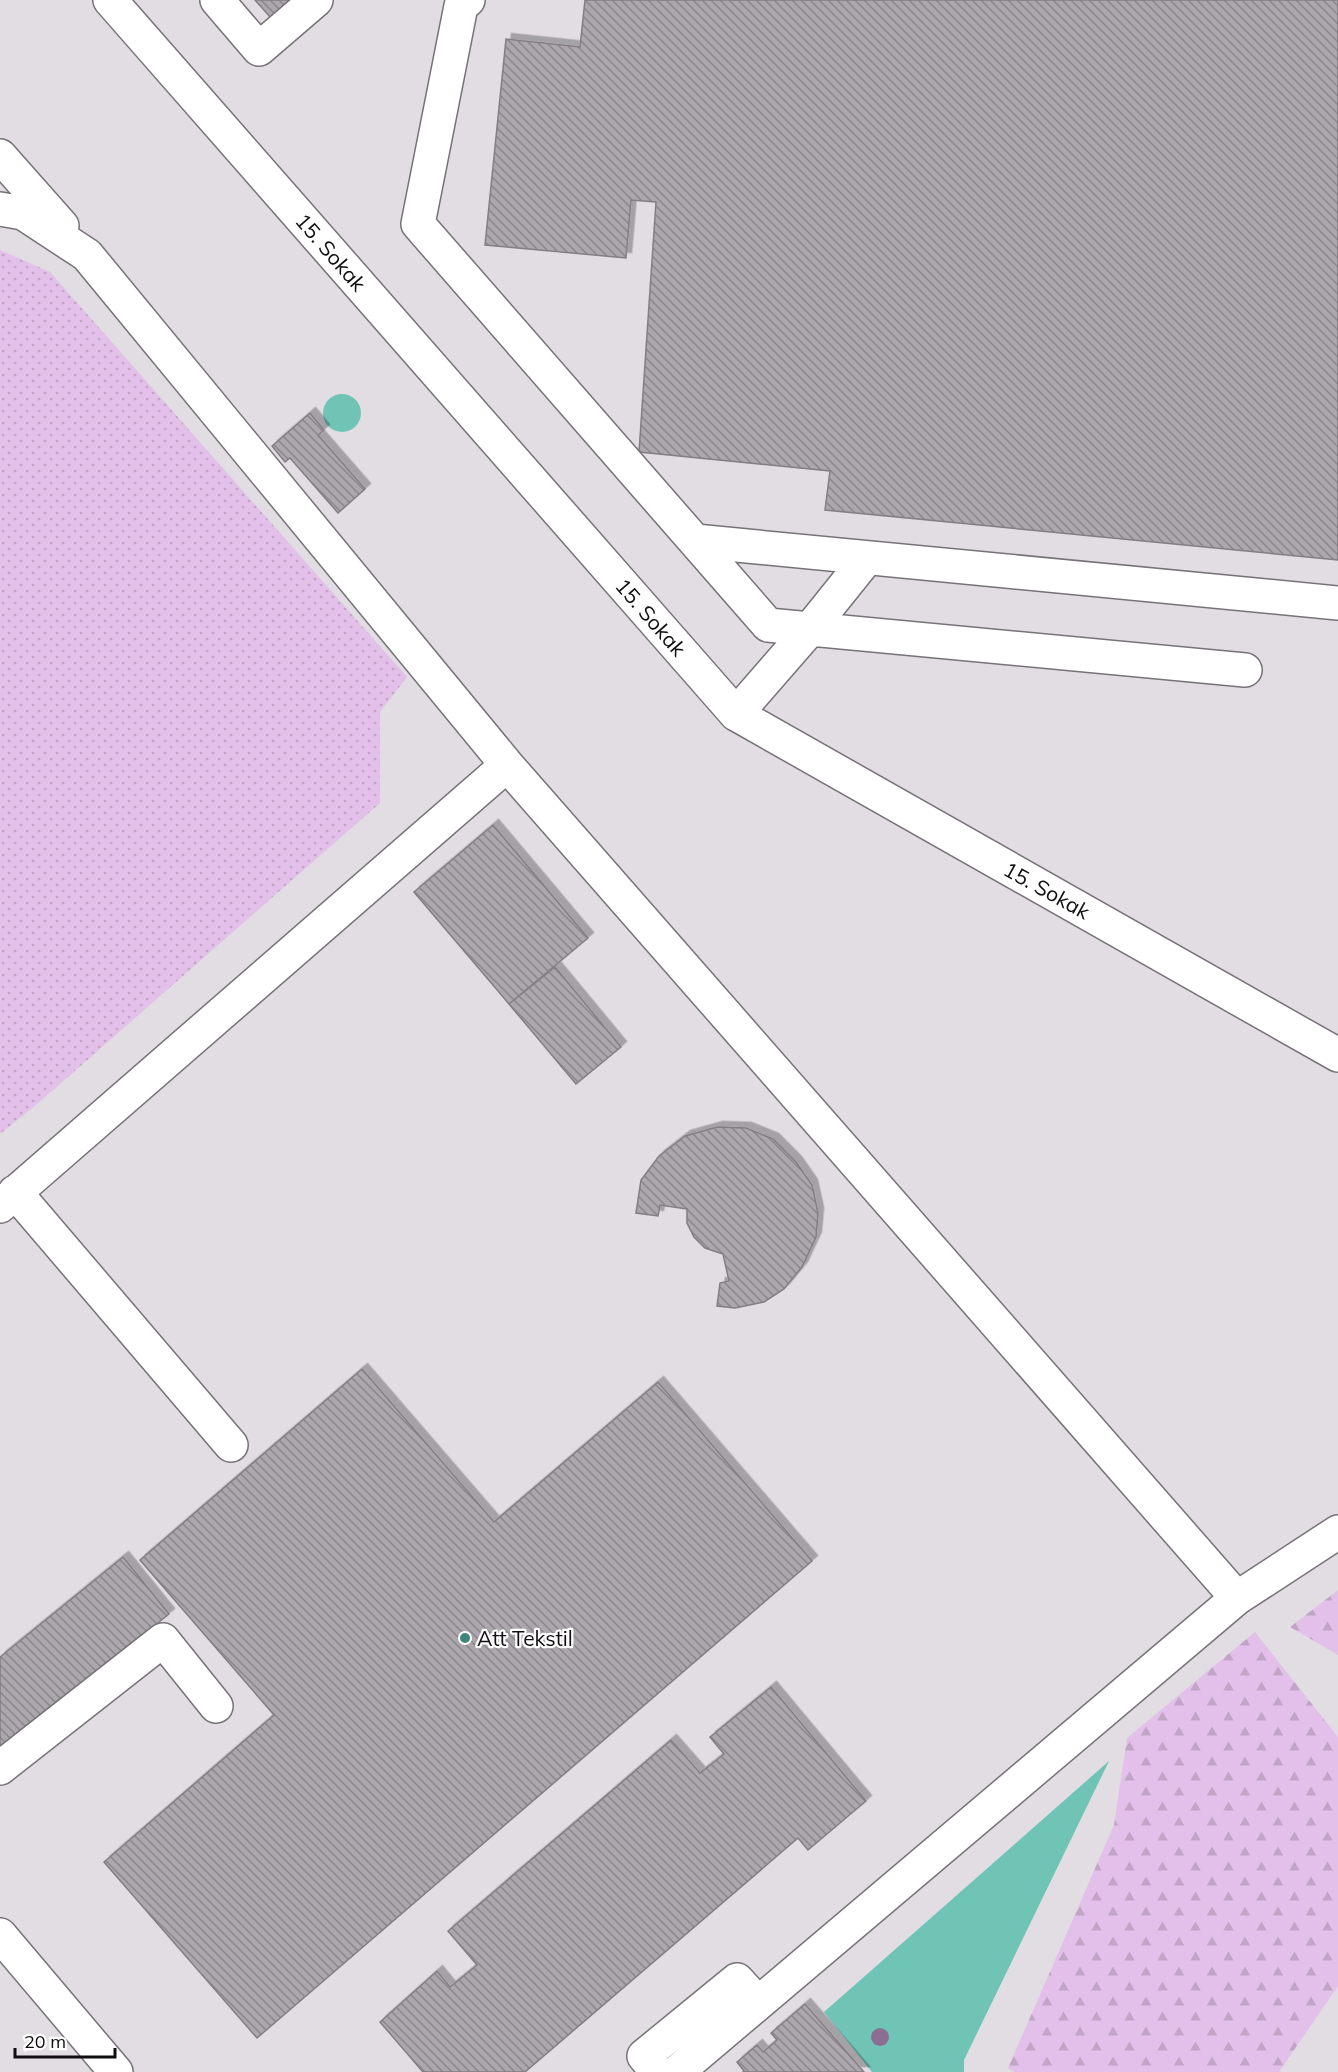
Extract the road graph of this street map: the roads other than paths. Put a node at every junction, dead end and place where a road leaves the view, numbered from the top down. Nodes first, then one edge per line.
1 (110, 0) edge
2 (217, 0) edge
3 (315, 0) edge
4 (468, 0) edge
5 (0, 156) edge
6 (0, 210) edge
7 (87, 255) junction
8 (695, 541) junction
9 (867, 558) junction
10 (1338, 603) edge
11 (810, 629) junction
12 (1245, 669) dead end
13 (736, 714) junction
14 (507, 765) junction
15 (1338, 1055) edge
16 (8, 1199) edge
17 (231, 1445) dead end
18 (1338, 1532) edge
19 (1237, 1598) junction
20 (216, 1706) dead end
21 (0, 1768) edge
22 (0, 1935) edge
23 (758, 2003) junction
24 (116, 2072) edge
25 (657, 2072) edge
26 (677, 2072) edge

1 - 13 street, 15. Sokak
2 - 3 street
4 - 8 street
5 - 7 street
6 - 7 street
7 - 14 street
8 - 9 street
8 - 11 street
9 - 10 street
9 - 11 street
11 - 12 street
11 - 13 street
13 - 15 street, 15. Sokak
14 - 16 street
14 - 19 street
16 - 17 street
18 - 19 street
19 - 23 street
20 - 21 street
22 - 24 street
23 - 25 street
23 - 26 street

